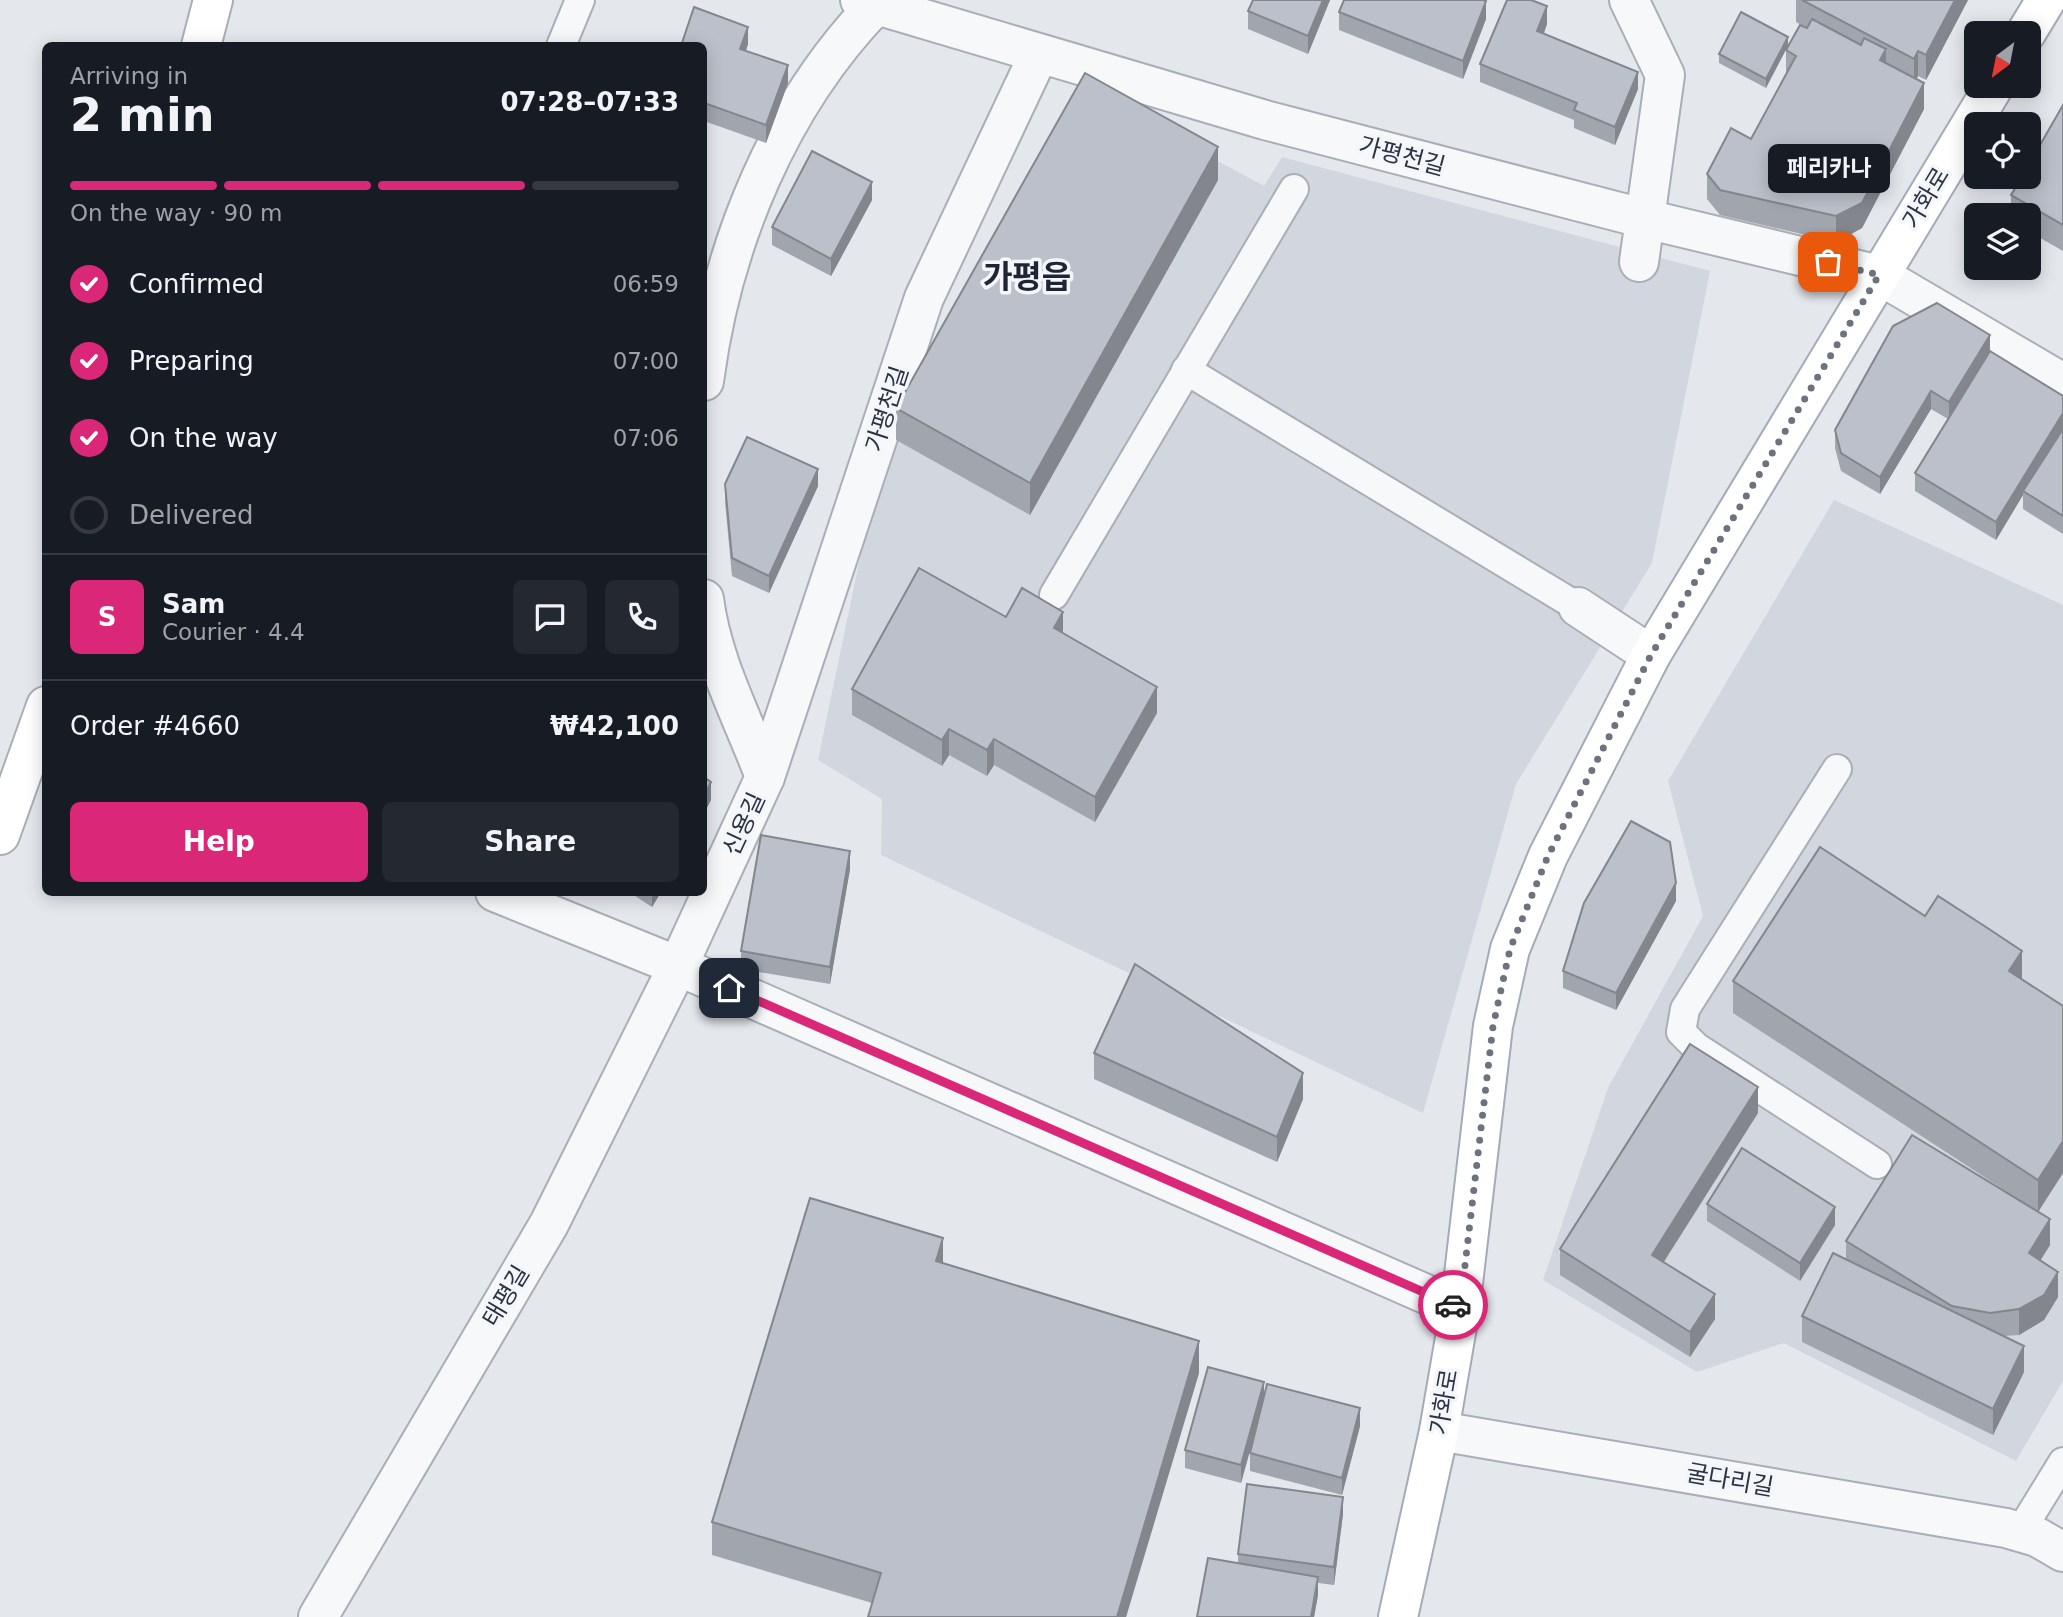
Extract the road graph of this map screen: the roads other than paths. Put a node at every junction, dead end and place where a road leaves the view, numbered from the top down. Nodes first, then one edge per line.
1 (213, 0) edge
2 (580, 0) edge
3 (1629, 0) edge
4 (2046, 0) edge
5 (868, 2) edge
6 (2033, 21) edge
7 (202, 42) edge
8 (563, 42) edge
9 (1039, 54) junction
10 (1987, 98) edge
11 (1294, 189) dead end
12 (1646, 219) junction
13 (1639, 262) dead end
14 (1879, 275) junction
15 (707, 356) edge
16 (1186, 370) junction
17 (2063, 383) edge
18 (1054, 595) dead end
19 (1578, 607) joint
20 (707, 613) edge
21 (1651, 655) junction
22 (42, 717) edge
23 (1837, 769) dead end
24 (765, 777) junction
25 (0, 835) edge
26 (505, 896) edge
27 (678, 966) junction
28 (1877, 1164) dead end
29 (1460, 1308) junction
30 (1439, 1431) junction
31 (2063, 1462) edge
32 (2020, 1532) junction
33 (2063, 1552) edge
34 (318, 1617) edge
35 (1398, 1617) edge

1 - 7 main road
2 - 8 lane
3 - 12 street
4 - 6 main road
5 - 9 street, 가평천길
5 - 15 street, 가평천길
9 - 12 street, 가평천길
9 - 24 street, 가평천길
10 - 14 main road, 가화로
11 - 16 lane
12 - 13 street
12 - 14 street, 가평천길
14 - 17 street
14 - 21 main road, 가화로
16 - 18 lane
16 - 19 lane
19 - 21 street
20 - 24 street, 신용길
21 - 29 main road, 가화로
22 - 25 main road
23 - 28 lane
24 - 27 street, 신용길
26 - 27 street
27 - 29 street
27 - 34 street, 태평길
29 - 30 main road, 가화로
30 - 32 street, 굴다리길
30 - 35 main road, 가화로
31 - 32 lane
32 - 33 street, 굴다리길

